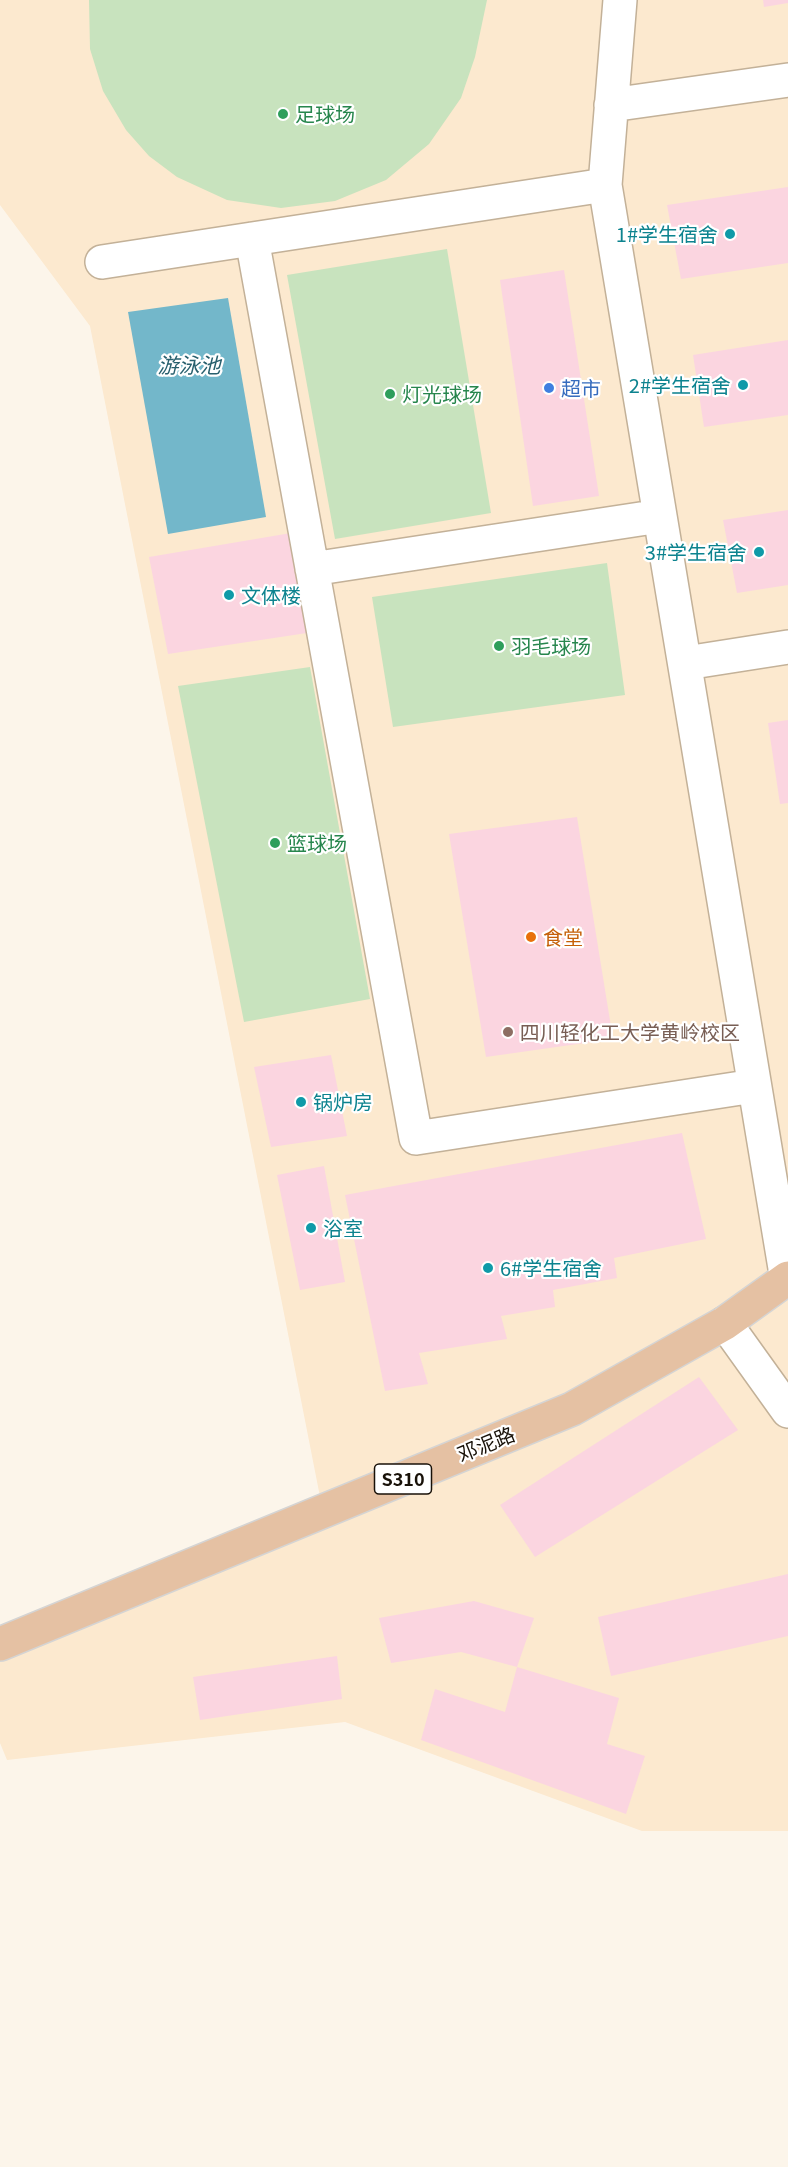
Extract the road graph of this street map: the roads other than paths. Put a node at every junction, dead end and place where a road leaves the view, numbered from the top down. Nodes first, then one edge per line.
1 (620, 0) edge
2 (788, 81) edge
3 (611, 105) junction
4 (604, 184) junction
5 (252, 239) junction
6 (102, 262) dead end
7 (660, 516) junction
8 (312, 569) junction
9 (788, 646) edge
10 (686, 663) junction
11 (754, 1086) junction
12 (787, 1279) edge
13 (725, 1323) junction
14 (788, 1411) edge
15 (0, 1644) edge

1 - 3 lane
2 - 3 lane
3 - 4 lane
4 - 5 lane
4 - 7 lane
5 - 6 lane
5 - 8 lane
7 - 8 lane
7 - 10 lane
8 - 11 lane
9 - 10 lane
10 - 11 lane
11 - 12 lane
12 - 13 main road, 邓泥路 / S310
13 - 14 lane
13 - 15 main road, 邓泥路 / S310

